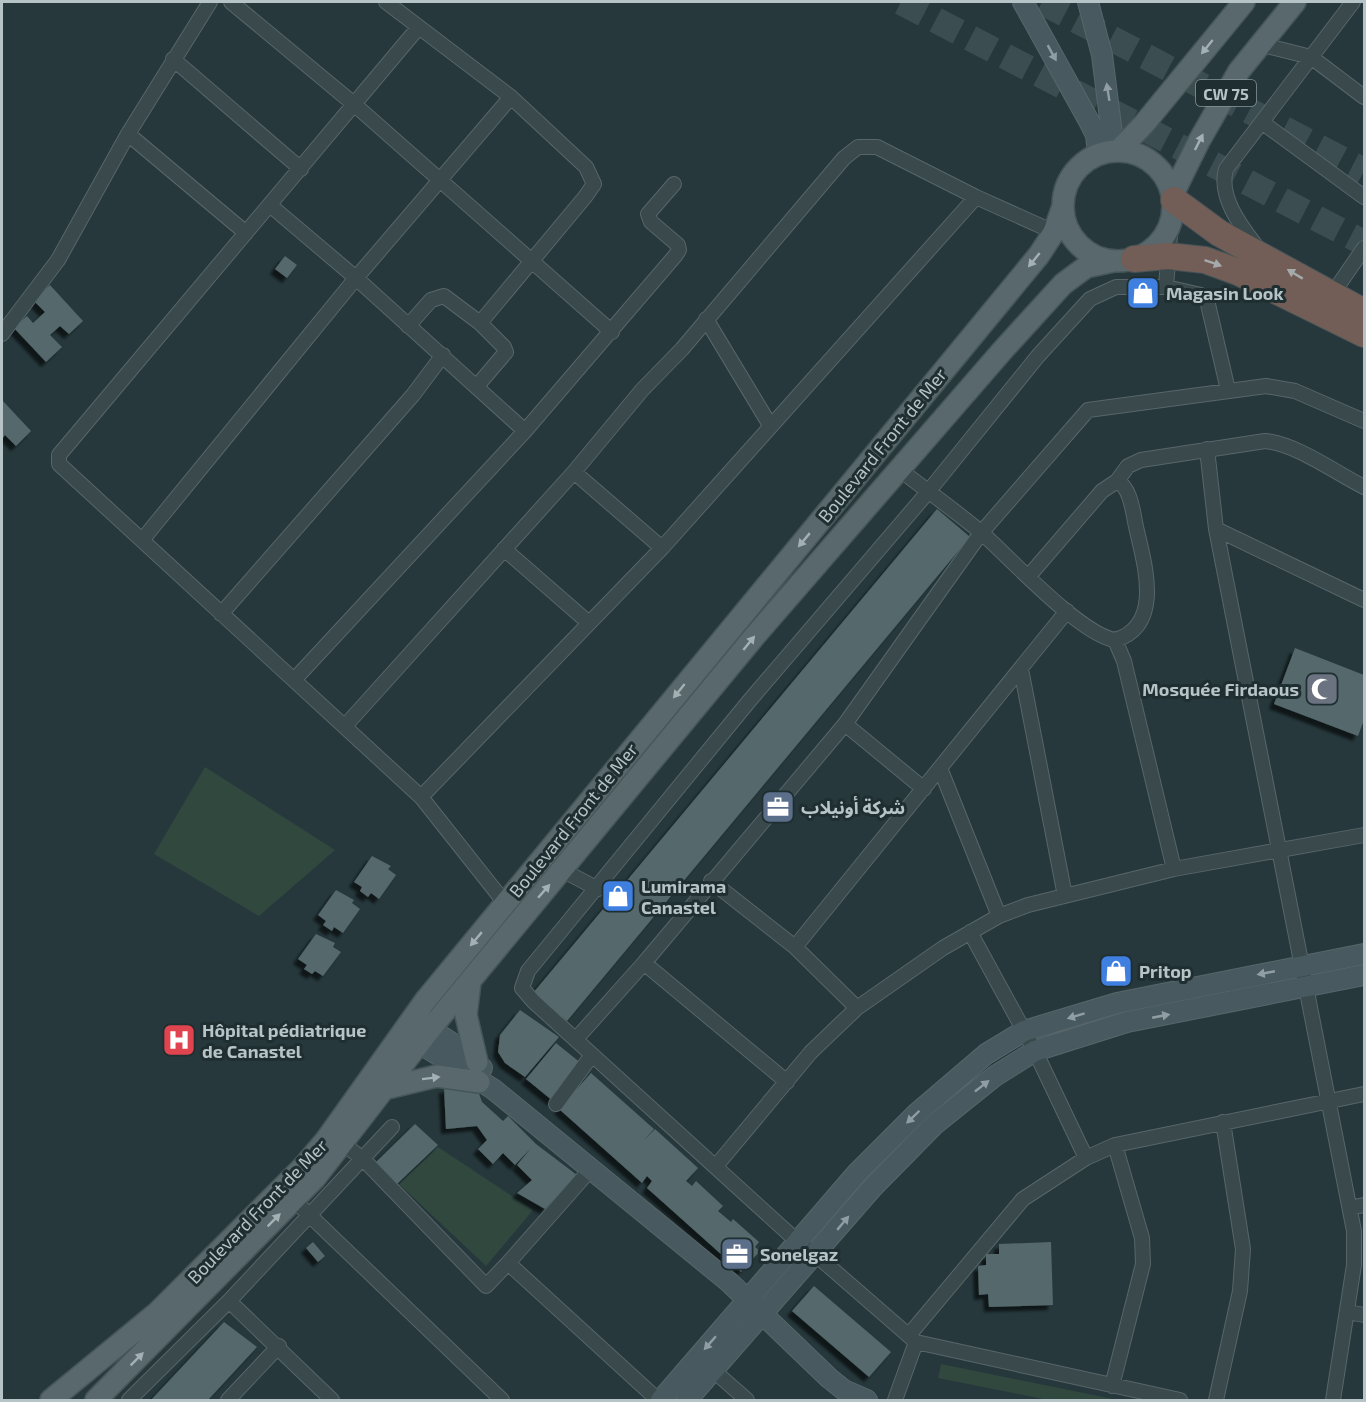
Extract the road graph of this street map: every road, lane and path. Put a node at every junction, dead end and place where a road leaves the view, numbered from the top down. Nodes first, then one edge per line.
1 (210, 2) edge
2 (231, 2) edge
3 (386, 2) edge
4 (1023, 2) edge
5 (1088, 2) edge
6 (1244, 2) edge
7 (1295, 2) edge
8 (1353, 2) edge
9 (418, 28) junction
10 (1260, 44) junction
11 (1311, 57) junction
12 (173, 59) junction
13 (511, 97) junction
14 (1365, 97) edge
15 (356, 105) junction
16 (1263, 123) junction
17 (128, 134) junction
18 (1110, 151) junction
19 (301, 169) junction
20 (438, 180) junction
21 (674, 184) dead end
22 (976, 197) junction
23 (1365, 197) edge
24 (271, 206) junction
25 (1173, 206) junction
26 (1062, 209) junction
27 (1054, 232) junction
28 (246, 233) junction
29 (1365, 248) edge
30 (1168, 256) junction
31 (1266, 258) junction
32 (1124, 260) junction
33 (531, 261) junction
34 (356, 278) junction
35 (1166, 287) junction
36 (1331, 296) junction
37 (1365, 312) edge
38 (706, 319) junction
39 (480, 323) junction
40 (408, 326) junction
41 (612, 332) junction
42 (2, 334) edge
43 (1365, 334) edge
44 (443, 355) junction
45 (477, 386) junction
46 (1228, 390) junction
47 (1365, 421) edge
48 (770, 425) junction
49 (525, 431) junction
50 (1207, 449) junction
51 (900, 469) junction
52 (574, 472) junction
53 (1117, 481) junction
54 (1365, 487) edge
55 (928, 492) junction
56 (1216, 529) junction
57 (981, 533) junction
58 (143, 539) junction
59 (662, 548) junction
60 (504, 549) junction
61 (1028, 577) junction
62 (1365, 600) edge
63 (1067, 611) junction
64 (221, 614) junction
65 (590, 623) junction
66 (1115, 640) junction
67 (1021, 669) junction
68 (294, 680) junction
69 (845, 724) junction
70 (345, 726) junction
71 (940, 768) junction
72 (924, 789) junction
73 (421, 797) junction
74 (1365, 836) edge
75 (1279, 850) junction
76 (1174, 869) junction
77 (562, 870) junction
78 (711, 881) junction
79 (598, 888) junction
80 (1065, 896) junction
81 (505, 903) junction
82 (999, 916) junction
83 (970, 932) junction
84 (795, 947) junction
85 (1365, 954) edge
86 (644, 963) junction
87 (1302, 966) junction
88 (1365, 975) edge
89 (470, 982) junction
90 (1305, 987) junction
91 (857, 1008) junction
92 (406, 1025) junction
93 (1024, 1031) junction
94 (425, 1036) junction
95 (576, 1039) junction
96 (1035, 1051) junction
97 (592, 1055) junction
98 (392, 1061) junction
99 (483, 1078) junction
100 (787, 1082) junction
101 (383, 1089) junction
102 (1365, 1094) edge
103 (1328, 1102) junction
104 (556, 1104) dead end
105 (1222, 1122) junction
106 (393, 1126) dead end
107 (342, 1143) junction
108 (1115, 1145) junction
109 (1086, 1158) junction
110 (363, 1159) junction
111 (716, 1166) junction
112 (590, 1170) junction
113 (1365, 1205) edge
114 (301, 1207) junction
115 (1350, 1208) junction
116 (798, 1242) junction
117 (816, 1255) junction
118 (508, 1263) junction
119 (748, 1299) junction
120 (229, 1301) junction
121 (1348, 1312) junction
122 (763, 1314) junction
123 (1365, 1315) edge
124 (912, 1338) junction
125 (279, 1346) junction
126 (714, 1371) junction
127 (1112, 1386) junction
128 (840, 1395) edge
129 (51, 1401) edge
130 (96, 1401) edge
131 (129, 1401) edge
132 (228, 1401) edge
133 (332, 1401) edge
134 (502, 1401) edge
135 (660, 1401) edge
136 (687, 1401) edge
137 (747, 1401) edge
138 (867, 1401) edge
139 (895, 1401) edge
140 (1180, 1401) edge
141 (1216, 1401) edge
142 (1333, 1401) edge

1 - 12 street
2 - 15 street
3 - 9 street
4 -> 18 main road
18 -> 5 main road
6 -> 18 main road
7 - 10 main road, CW 75
8 - 11 street
9 - 13 street
9 - 15 street
10 - 11 street
25 -> 10 main road, CW 75
11 - 14 street
11 - 16 street
12 - 17 street
12 - 19 street
13 - 20 street
13 - 33 street
15 - 19 street
15 - 20 street
16 - 23 street
16 - 31 street
17 - 28 street
17 - 42 street
18 - 25 main road
18 - 26 main road
19 - 24 street
20 - 33 street
20 - 34 street
21 - 41 street
22 - 27 street
22 - 38 street
22 - 48 street
24 - 28 street
24 - 34 street
25 - 30 street
25 - 31 highway
25 - 32 main road
26 - 27 main road, Boulevard Front de Mer
26 - 32 main road
27 -> 81 main road, Boulevard Front de Mer
28 - 58 street
29 - 36 street
30 - 32 highway
30 - 35 street
30 -> 43 highway
36 -> 31 highway
32 - 51 main road
33 - 39 street
33 - 41 street
34 - 40 street
34 - 58 street
35 - 46 street
35 - 55 street
36 - 37 highway
38 - 48 street
38 - 52 street
39 - 40 street
39 - 45 street
40 - 44 street
41 - 49 street
44 - 45 street
44 - 64 street
45 - 49 street
46 - 47 street
46 - 57 street
48 - 59 street
49 - 68 street
50 - 53 street
50 - 54 street
50 - 56 street
51 - 55 street
77 -> 51 main road
52 - 59 street
52 - 60 street
53 - 61 street
53 - 66 street
55 - 57 street
55 - 79 street
56 - 62 street
56 - 75 street
57 - 61 street
57 - 69 street
58 - 64 street
59 - 65 street
60 - 65 street
60 - 70 street
61 - 63 street
63 - 66 street
63 - 67 street
64 - 68 street
65 - 73 street
66 - 76 street
67 - 71 street
67 - 80 street
68 - 70 street
69 - 72 street
69 - 78 street
70 - 73 street
71 - 72 street
71 - 82 street
72 - 84 street
73 - 81 street
74 - 75 street
75 - 76 street
75 - 87 street
76 - 80 street
77 - 79 street
89 -> 77 main road
78 - 84 street
78 - 86 street
79 - 95 street
80 - 82 street
81 -> 92 main road, Boulevard Front de Mer
82 - 83 street
83 - 91 street
83 - 93 street
84 - 91 street
85 - 87 main road
86 - 95 street
86 - 100 street
87 - 90 street
87 -> 93 main road
88 - 90 main road
89 - 94 main road
89 - 99 main road
96 -> 90 main road
90 - 103 street
91 - 100 street
92 - 94 main road
92 - 98 main road, Boulevard Front de Mer
93 - 96 street
93 -> 116 main road
94 - 98 main road
94 - 99 main road
95 - 97 street
96 - 109 street
117 -> 96 main road
97 - 104 street
97 - 111 street
98 - 101 main road
98 - 129 main road, Boulevard Front de Mer
101 -> 99 main road
99 - 112 main road
100 - 111 street
101 - 107 main road
102 - 103 street
103 - 105 street
103 - 115 street
105 - 108 street
105 - 141 street
106 - 110 street
107 - 110 street
107 - 114 main road
108 - 109 street
108 - 127 street
109 - 124 street
110 - 114 street
110 - 118 street
111 - 116 street
112 - 118 street
112 - 119 main road
113 - 115 street
114 - 120 street
130 -> 114 main road
114 - 134 street
115 - 121 street
116 - 117 street
116 - 119 main road
117 - 122 main road
117 - 124 street
118 - 135 street
119 - 122 main road
119 -> 135 main road
120 - 125 street
120 - 131 street
121 - 123 street
121 - 142 street
122 - 126 main road
122 - 128 main road
124 - 127 street
124 - 139 street
125 - 132 street
125 - 133 street
126 - 136 main road
126 - 137 street
127 - 140 street
128 - 138 main road

